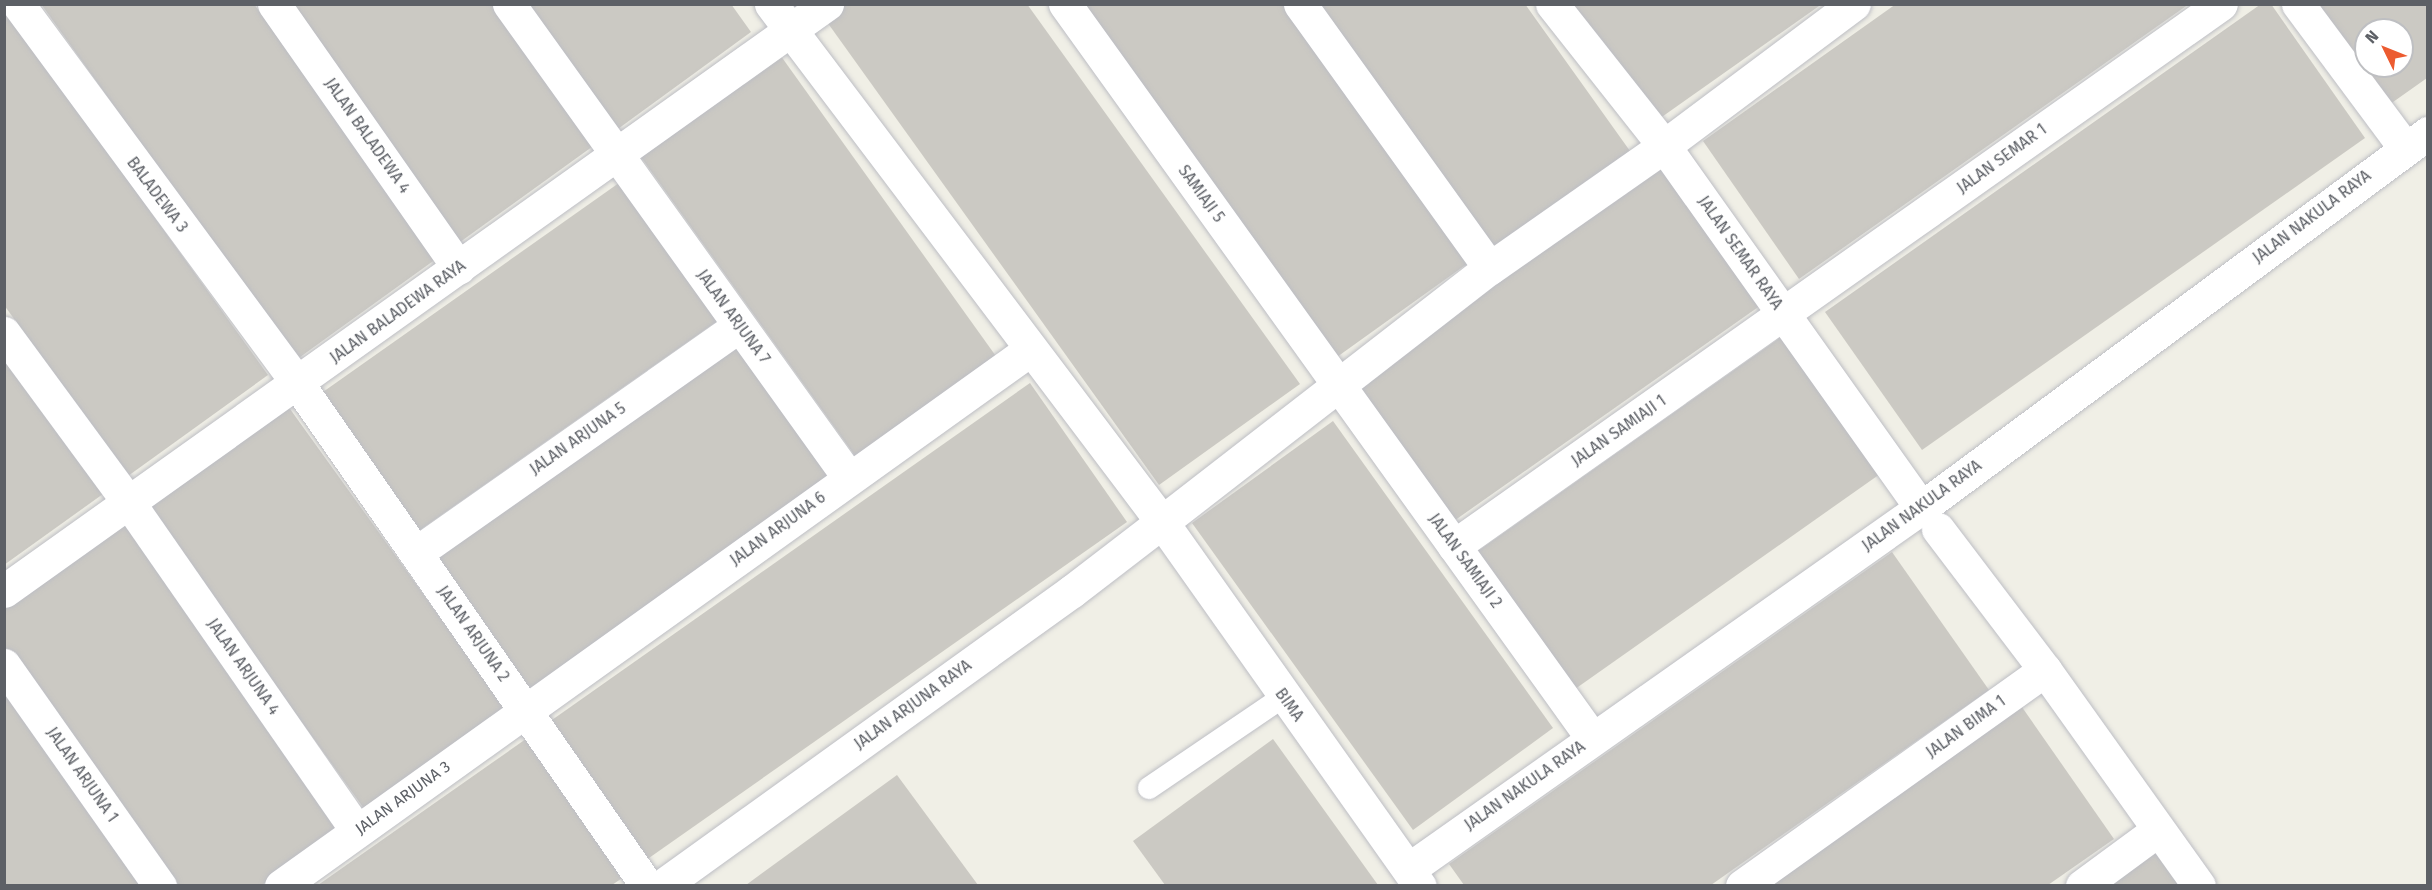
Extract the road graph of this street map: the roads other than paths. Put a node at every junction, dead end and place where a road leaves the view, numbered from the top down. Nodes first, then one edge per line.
1 (18, 4) edge
2 (274, 4) edge
3 (509, 4) edge
4 (771, 4) edge
5 (827, 4) edge
6 (1065, 4) edge
7 (1300, 4) edge
8 (1552, 4) edge
9 (1854, 4) edge
10 (2221, 4) edge
11 (2298, 4) edge
12 (790, 31) junction
13 (2416, 141) edge
14 (1664, 146) junction
15 (616, 156) junction
16 (459, 268) junction
17 (1490, 268) junction
18 (1784, 315) junction
19 (739, 326) junction
20 (4, 333) edge
21 (1031, 349) junction
22 (1337, 383) junction
23 (298, 384) junction
24 (849, 478) junction
25 (129, 503) junction
26 (1930, 518) junction
27 (1162, 522) junction
28 (1454, 546) junction
29 (416, 553) junction
30 (4, 591) edge
31 (4, 665) edge
32 (2045, 670) junction
33 (1283, 697) junction
34 (526, 710) junction
35 (1592, 738) junction
36 (1149, 788) dead end
37 (2158, 830) junction
38 (357, 831) junction
39 (1414, 877) edge
40 (160, 885) edge
41 (281, 885) edge
42 (646, 885) edge
43 (662, 885) edge
44 (1742, 885) edge
45 (2082, 885) edge
46 (2199, 885) edge

1 - 23 street, BALADEWA 3
2 - 16 street, JALAN BALADEWA 4
3 - 15 street, JALAN ARJUNA 7
4 - 12 street, BIMA
5 - 12 street, JALAN BALADEWA RAYA
6 - 22 street, SAMIAJI 5
7 - 17 street
8 - 14 street, JALAN SEMAR RAYA
9 - 14 street, JALAN ARJUNA RAYA
10 - 18 street, JALAN SEMAR 1
11 - 13 street
12 - 15 street, JALAN BALADEWA RAYA
12 - 21 street, BIMA
13 - 26 street, JALAN NAKULA RAYA
14 - 17 street, JALAN ARJUNA RAYA
14 - 18 street, JALAN SEMAR RAYA
15 - 16 street, JALAN BALADEWA RAYA
15 - 19 street, JALAN ARJUNA 7
16 - 23 street, JALAN BALADEWA RAYA
17 - 22 street, JALAN ARJUNA RAYA
18 - 26 street, JALAN SEMAR RAYA
18 - 28 street, JALAN SAMIAJI 1
19 - 24 street, JALAN ARJUNA 7
19 - 29 street, JALAN ARJUNA 5
20 - 25 street, JALAN ARJUNA 4
21 - 24 street, JALAN ARJUNA 6
21 - 27 street, BIMA
22 - 27 street, JALAN ARJUNA RAYA
22 - 28 street, JALAN SAMIAJI 2
23 - 25 street, JALAN BALADEWA RAYA
23 - 29 street, JALAN ARJUNA 2
24 - 34 street, JALAN ARJUNA 6
25 - 30 street, JALAN BALADEWA RAYA
25 - 38 street, JALAN ARJUNA 4
26 - 32 street
26 - 35 street, JALAN NAKULA RAYA
27 - 33 street, BIMA
27 - 43 street, JALAN ARJUNA RAYA
28 - 35 street, JALAN SAMIAJI 2
29 - 34 street, JALAN ARJUNA 2
31 - 40 street, JALAN ARJUNA 1
32 - 37 street
32 - 44 street, JALAN BIMA 1
33 - 36 lane
33 - 39 street, BIMA
34 - 38 street, JALAN ARJUNA 3
34 - 42 street, JALAN ARJUNA 2
35 - 39 street, JALAN NAKULA RAYA
37 - 45 street
37 - 46 street
38 - 41 street, JALAN ARJUNA 3

